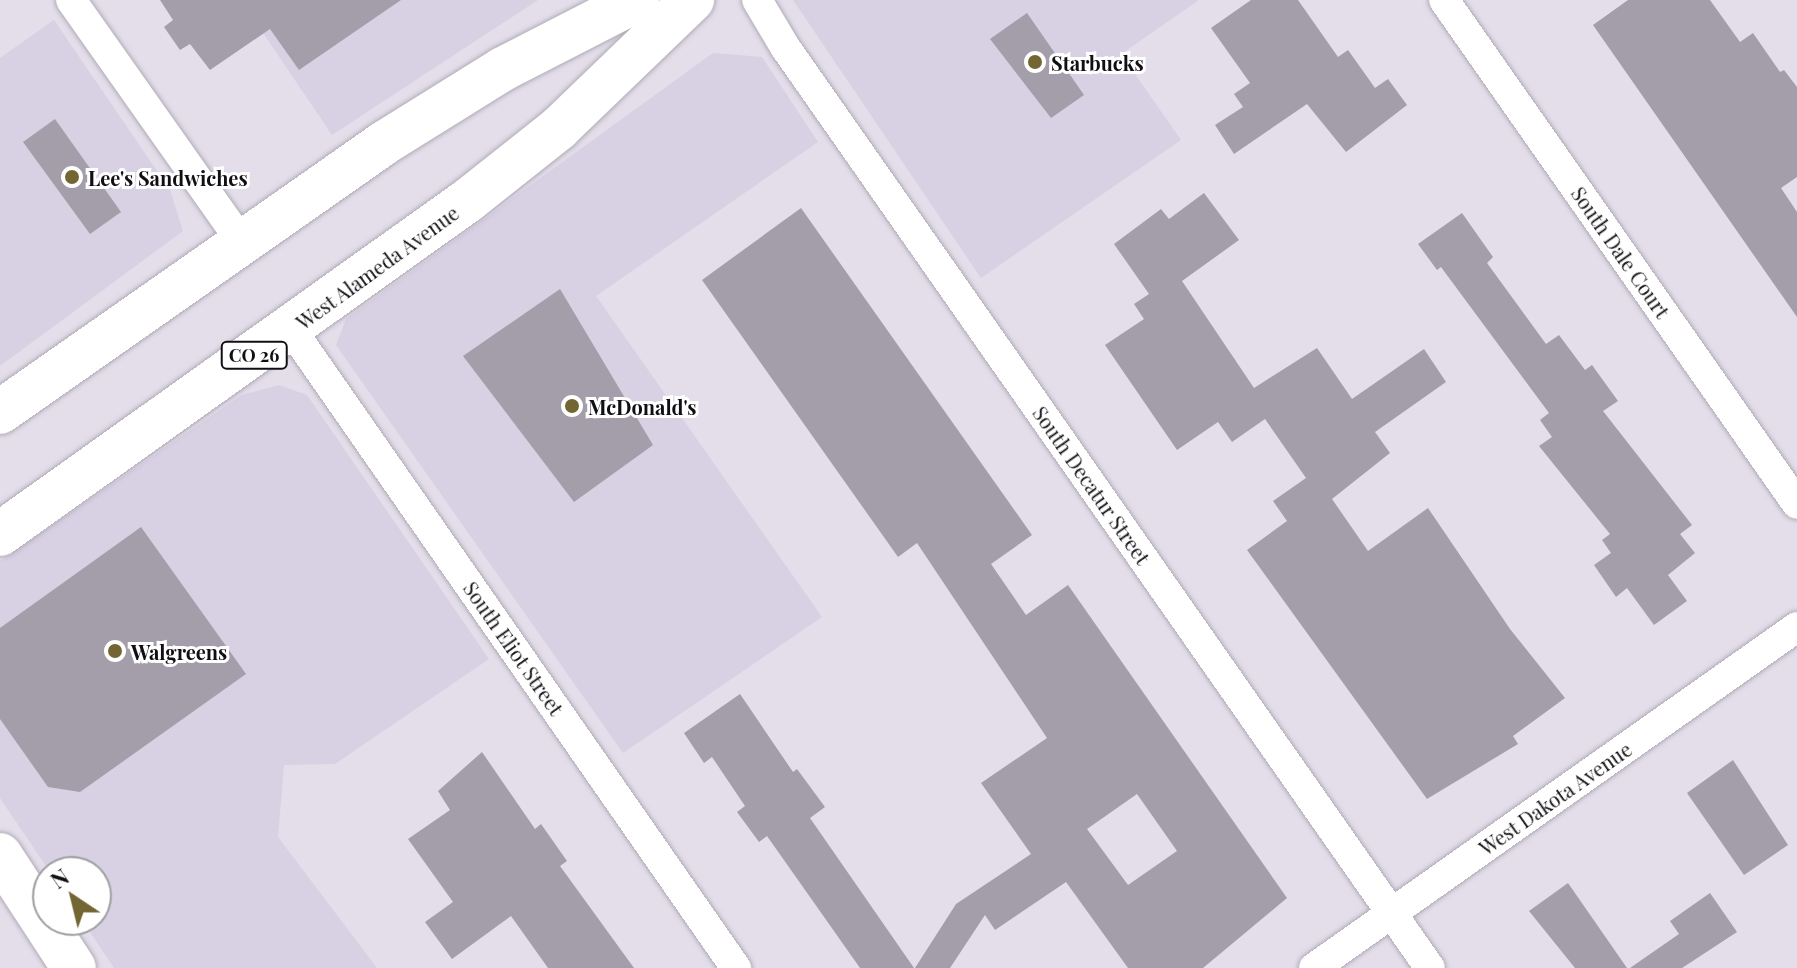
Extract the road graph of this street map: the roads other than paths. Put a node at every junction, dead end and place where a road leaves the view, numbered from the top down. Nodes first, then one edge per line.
1 (71, 0) edge
2 (637, 0) edge
3 (692, 0) edge
4 (757, 0) edge
5 (1444, 0) edge
6 (241, 241) junction
7 (291, 329) junction
8 (0, 412) edge
9 (1797, 504) edge
10 (0, 534) edge
11 (1797, 627) edge
12 (0, 855) edge
13 (1391, 913) junction
14 (74, 968) edge
15 (736, 968) edge
16 (1314, 968) edge
17 (1430, 968) edge

1 - 6 street
2 - 6 main road
3 - 7 main road, West Alameda Avenue / CO 26
4 - 13 street, South Decatur Street
5 - 9 street, South Dale Court
6 - 8 main road
7 - 10 main road, West Alameda Avenue / CO 26
7 - 15 street, South Eliot Street
11 - 13 street, West Dakota Avenue
12 - 14 main road
13 - 16 street, West Dakota Avenue
13 - 17 street, South Decatur Street

